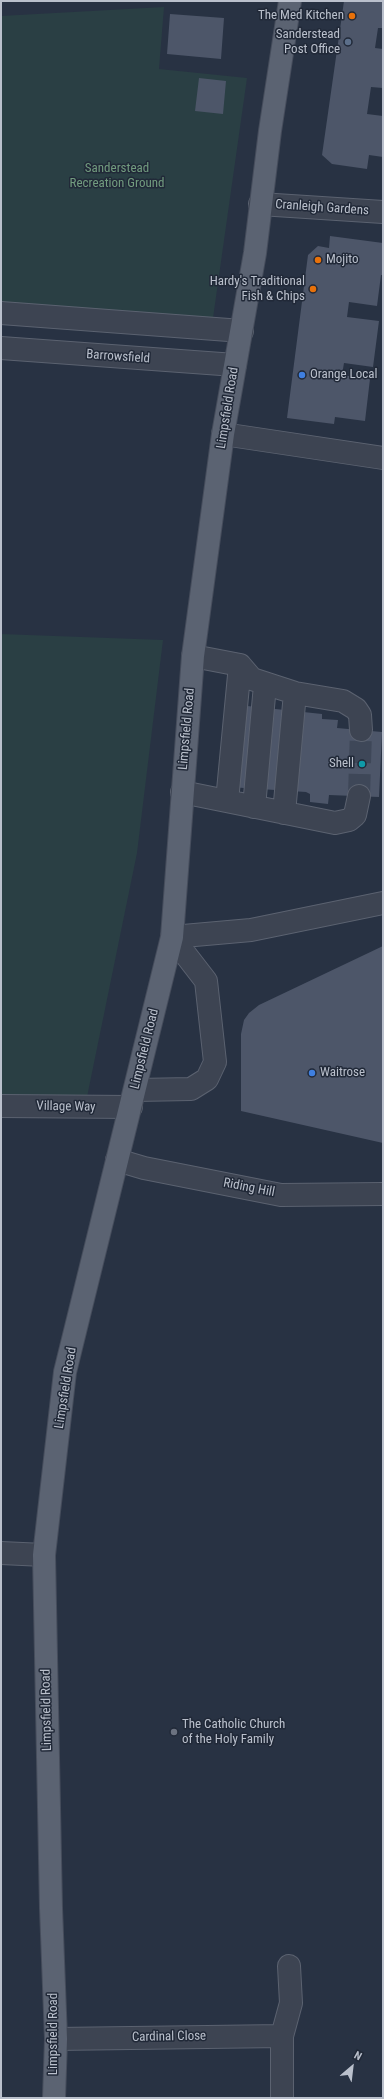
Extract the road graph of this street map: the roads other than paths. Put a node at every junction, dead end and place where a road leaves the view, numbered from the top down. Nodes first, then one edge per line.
1 (290, 1) edge
2 (260, 204) junction
3 (383, 212) edge
4 (1, 313) edge
5 (242, 331) junction
6 (1, 348) edge
7 (235, 365) junction
8 (223, 434) junction
9 (383, 458) edge
10 (194, 656) junction
11 (240, 665) junction
12 (265, 684) junction
13 (295, 694) junction
14 (361, 730) tunnel mouth
15 (182, 792) junction
16 (359, 796) tunnel mouth
17 (227, 801) junction
18 (254, 807) junction
19 (284, 813) junction
20 (383, 903) edge
21 (172, 937) junction
22 (133, 1098) junction
23 (1, 1106) edge
24 (117, 1160) junction
25 (383, 1194) edge
26 (1, 1553) edge
27 (44, 1555) junction
28 (289, 1966) dead end
29 (282, 2036) junction
30 (56, 2039) junction
31 (54, 2098) edge
32 (282, 2098) edge

1 - 2 main road, Limpsfield Road
2 - 3 street, Cranleigh Gardens
2 - 5 main road, Limpsfield Road
4 - 5 street
5 - 7 main road, Limpsfield Road
6 - 7 street, Barrowsfield
7 - 8 main road, Limpsfield Road
8 - 9 street
8 - 10 main road, Limpsfield Road
10 - 11 street
10 - 15 main road, Limpsfield Road
11 - 12 street
11 - 17 street
12 - 13 street
12 - 18 street
13 - 14 street
13 - 19 street
15 - 17 street
15 - 21 main road, Limpsfield Road
16 - 19 street
17 - 18 street
18 - 19 street
20 - 21 street
21 - 22 main road, Limpsfield Road
21 - 22 street, Village Way
22 - 23 street, Village Way
22 - 24 main road, Limpsfield Road
24 - 25 street, Riding Hill
24 - 27 main road, Limpsfield Road
26 - 27 street
27 - 30 main road, Limpsfield Road
28 - 29 street
29 - 30 street, Cardinal Close
29 - 32 street
30 - 31 main road, Limpsfield Road

